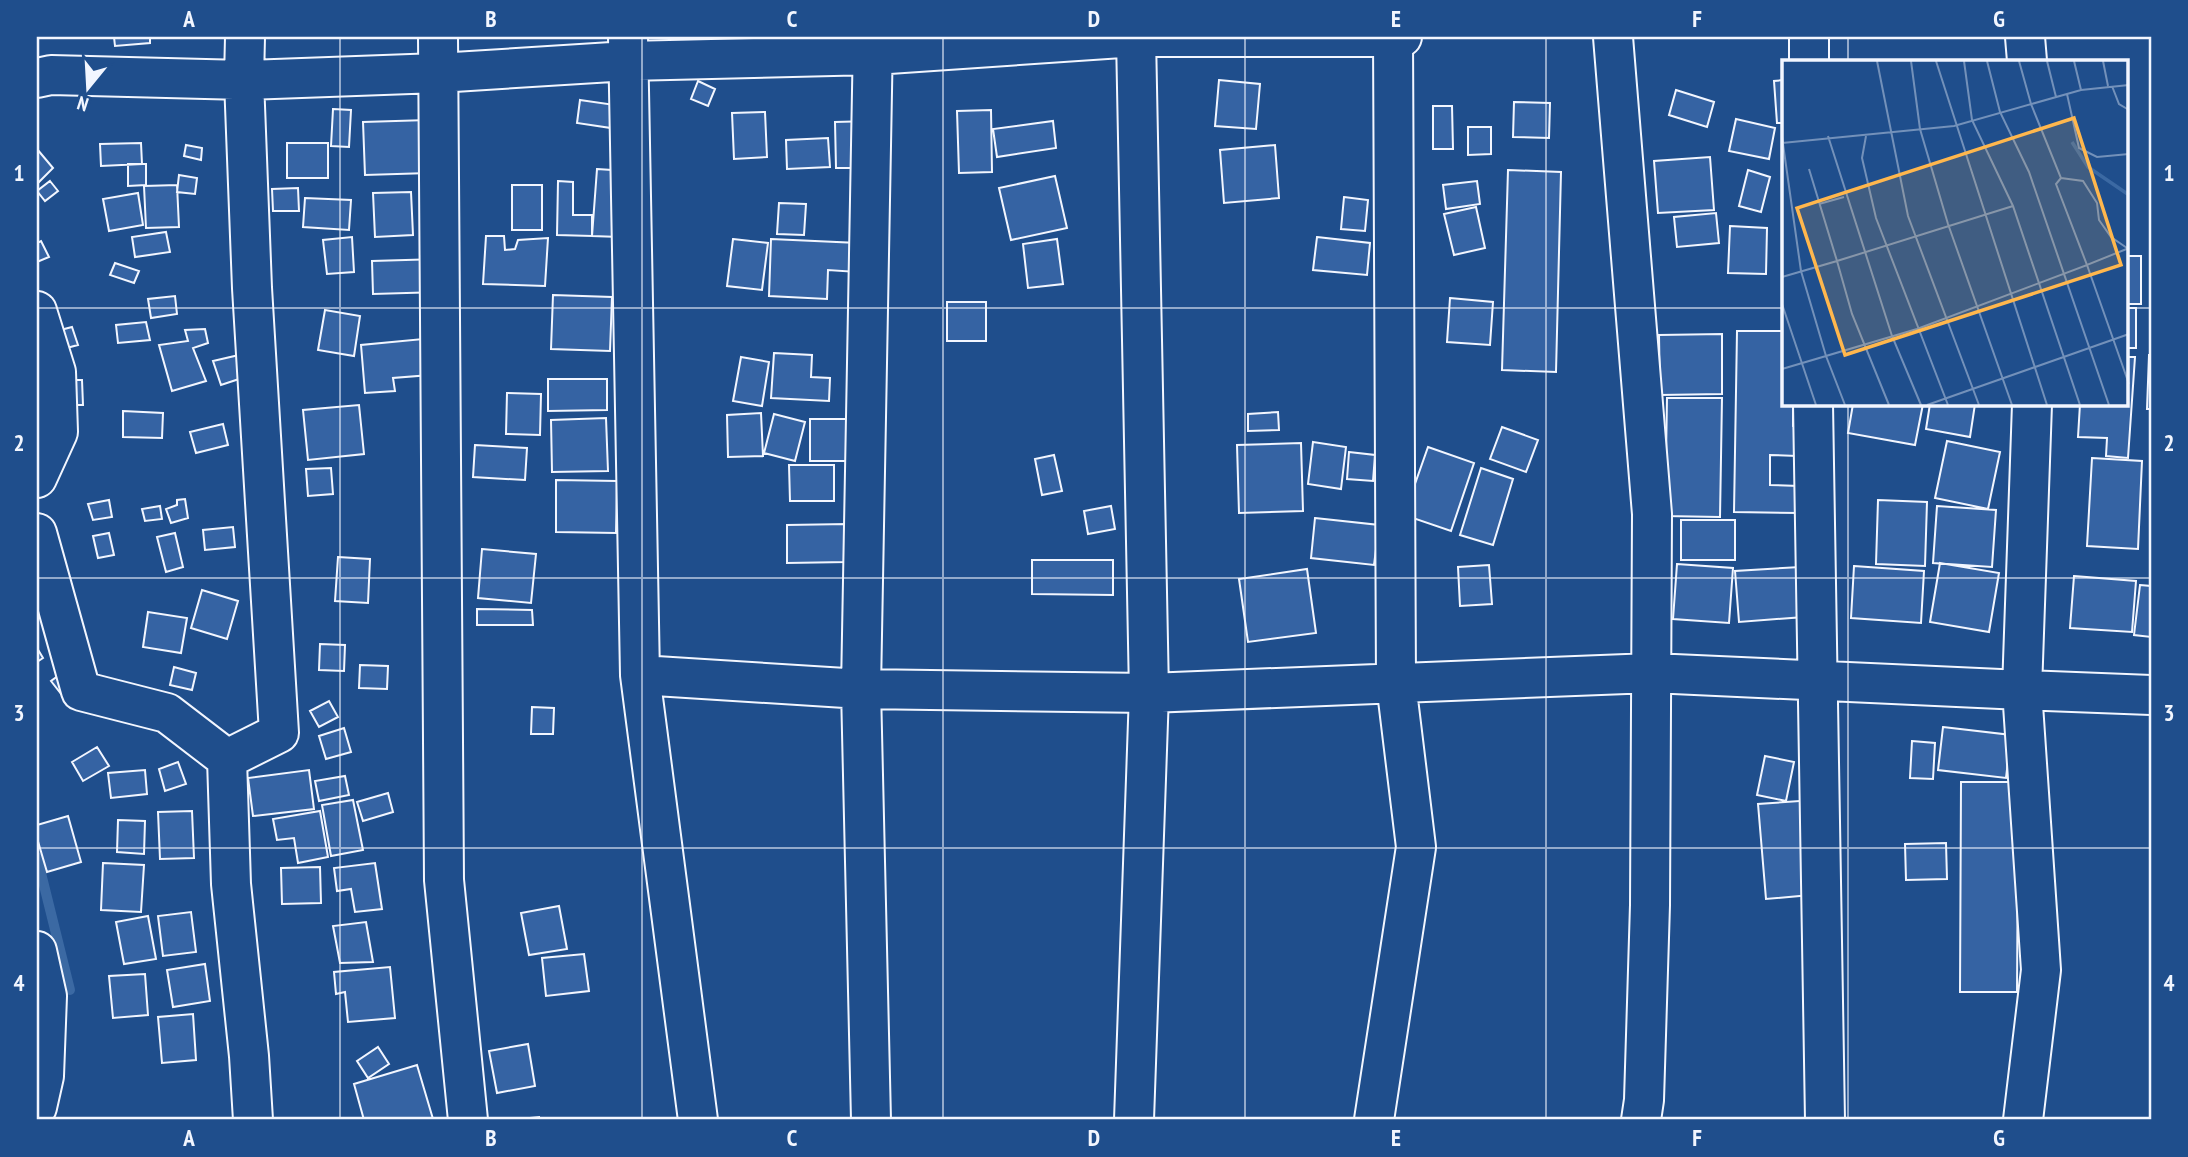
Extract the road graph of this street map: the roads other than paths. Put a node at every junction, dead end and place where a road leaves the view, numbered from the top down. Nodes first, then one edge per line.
1 (245, 37) edge
2 (1136, 37) edge
3 (1393, 37) edge
4 (1402, 37) edge
5 (1614, 37) edge
6 (1809, 37) edge
7 (2025, 37) edge
8 (873, 46) edge
9 (628, 49) edge
10 (438, 55) edge
11 (1809, 60) edge
12 (2027, 60) edge
13 (37, 78) edge
14 (244, 79) junction
15 (37, 311) edge
16 (1813, 406) edge
17 (2032, 406) edge
18 (37, 478) edge
19 (37, 533) edge
20 (1652, 673) junction
21 (640, 675) junction
22 (1816, 682) junction
23 (1396, 683) junction
24 (861, 689) junction
25 (2022, 690) junction
26 (1149, 693) junction
27 (2151, 695) edge
28 (228, 759) junction
29 (37, 951) edge
30 (37, 1107) edge
31 (253, 1120) edge
32 (468, 1120) edge
33 (698, 1120) edge
34 (871, 1120) edge
35 (1134, 1120) edge
36 (1374, 1120) edge
37 (1641, 1120) edge
38 (1825, 1120) edge
39 (2023, 1120) edge

1 - 14 street
2 - 3 street
2 - 8 street
2 - 26 street
3 - 4 street
3 - 23 street
5 - 20 street
6 - 11 street
7 - 12 street
8 - 9 street
8 - 24 street
9 - 10 street
9 - 21 street
10 - 14 street
10 - 32 street
13 - 14 street
14 - 28 street
15 - 18 street
16 - 22 street
17 - 25 street
19 - 28 street
20 - 22 street
20 - 23 street
20 - 37 street
21 - 24 street
21 - 33 street
22 - 25 street
22 - 38 street
23 - 26 street
23 - 36 street
24 - 26 street
24 - 34 street
25 - 27 street
25 - 39 street
26 - 35 street
28 - 31 street
29 - 30 street

